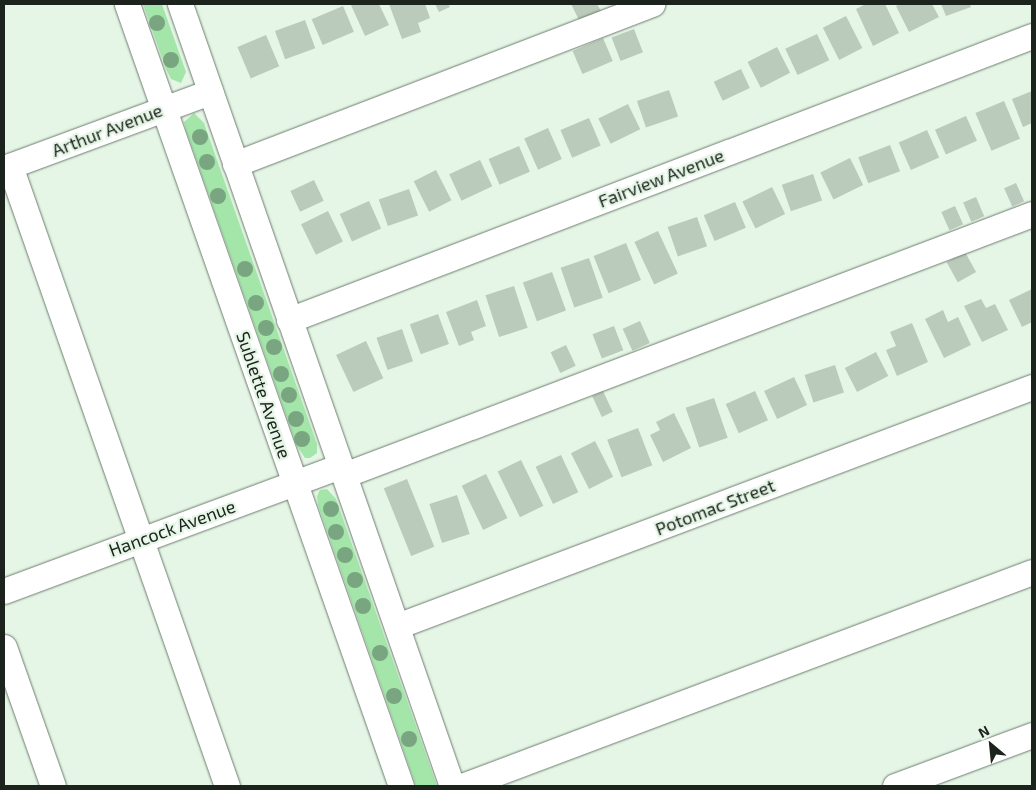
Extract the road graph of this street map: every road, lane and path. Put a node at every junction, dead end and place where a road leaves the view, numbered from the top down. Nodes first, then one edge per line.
1 (127, 4) edge
2 (180, 4) edge
3 (652, 4) edge
4 (1032, 36) edge
5 (210, 92) junction
6 (164, 108) junction
7 (236, 164) junction
8 (7, 167) edge
9 (1032, 214) edge
10 (290, 320) junction
11 (1032, 387) edge
12 (342, 470) junction
13 (295, 482) junction
14 (140, 540) junction
15 (1032, 572) edge
16 (4, 591) edge
17 (397, 626) junction
18 (4, 647) edge
19 (1032, 735) edge
20 (53, 786) edge
21 (227, 786) edge
22 (402, 786) edge
23 (452, 786) edge
24 (462, 786) edge
25 (895, 786) edge

1 - 6 street, Sublette Avenue
2 - 5 street
3 - 7 street
4 - 10 street, Fairview Avenue
5 - 6 street, Arthur Avenue
5 - 7 street
6 - 8 street, Arthur Avenue
6 - 13 street, Sublette Avenue
7 - 10 street
8 - 14 street
9 - 12 street, Hancock Avenue
10 - 12 street
11 - 17 street, Potomac Street
12 - 13 street, Hancock Avenue
12 - 17 street
13 - 14 street, Hancock Avenue
13 - 22 street, Sublette Avenue
14 - 16 street, Hancock Avenue
14 - 21 street
15 - 24 street
17 - 23 street
18 - 20 street
19 - 25 street

